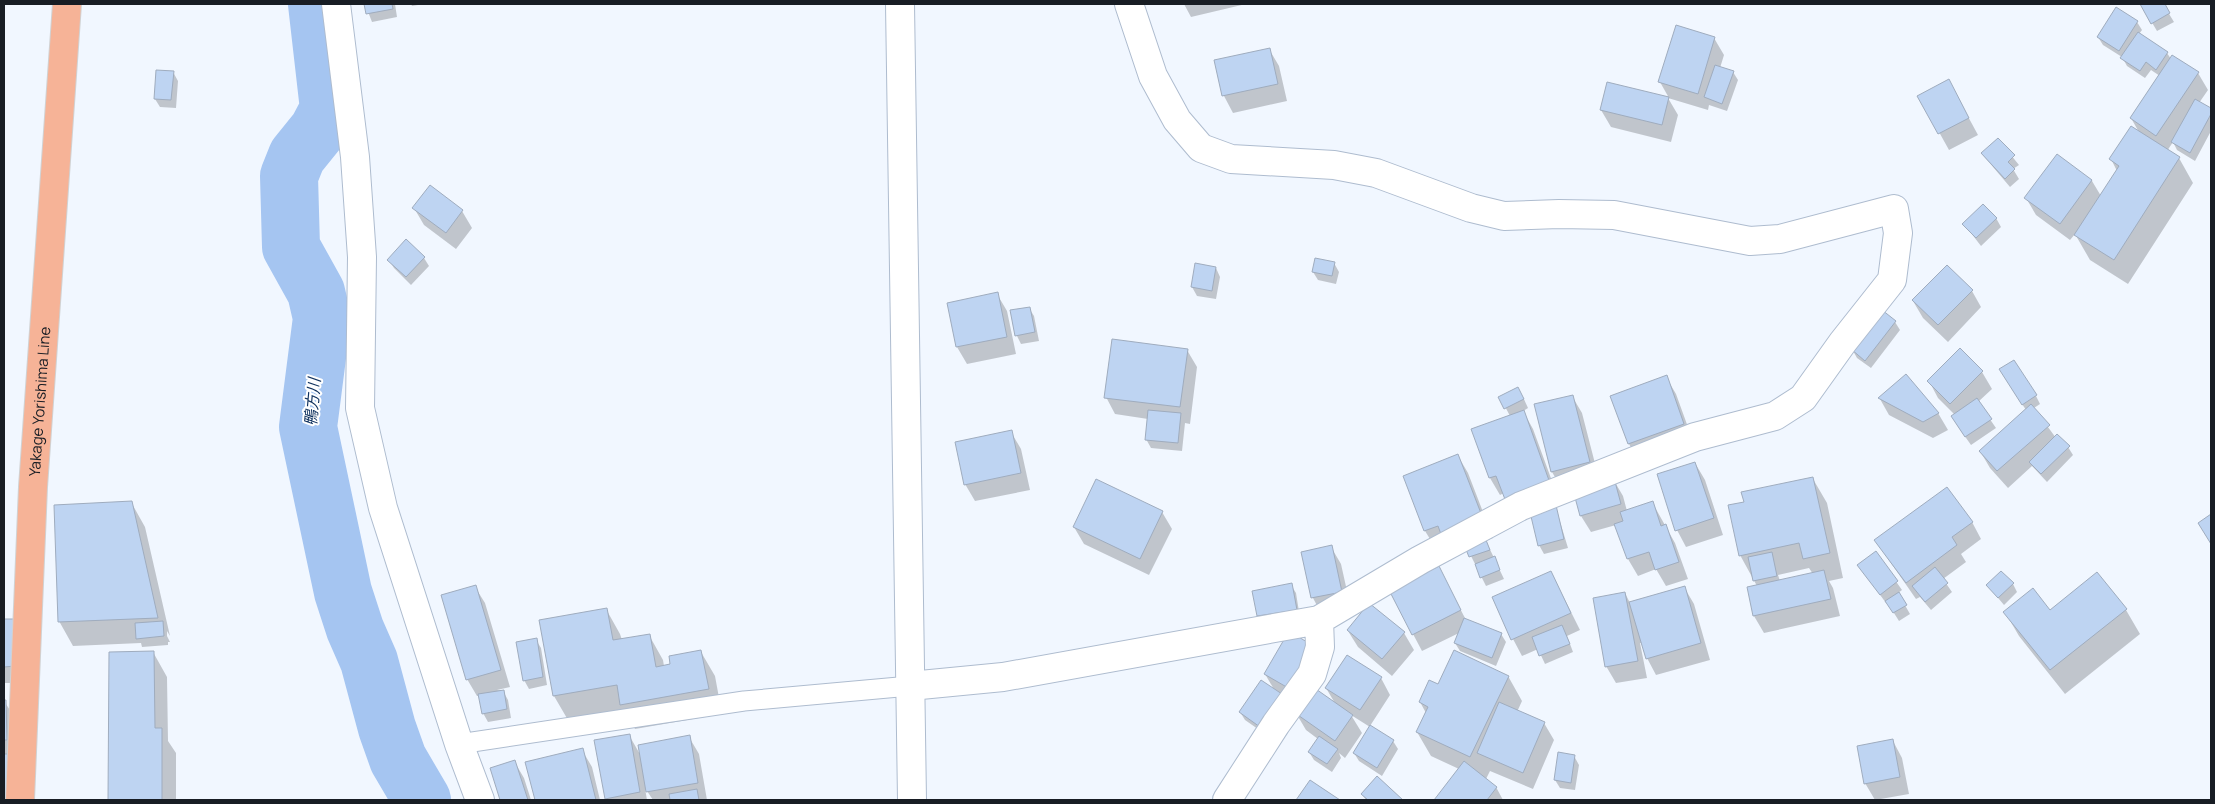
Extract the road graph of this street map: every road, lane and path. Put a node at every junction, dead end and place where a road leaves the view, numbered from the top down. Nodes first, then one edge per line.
1 (67, 4) edge
2 (336, 4) edge
3 (900, 4) edge
4 (1129, 4) edge
5 (1319, 620) junction
6 (910, 686) junction
7 (459, 744) junction
8 (20, 800) edge
9 (480, 800) edge
10 (912, 800) edge
11 (1227, 800) edge

1 - 8 main road, Yakage Yorishima Line
2 - 7 street
3 - 6 street
4 - 5 street
5 - 6 street
5 - 11 street
6 - 7 lane
6 - 10 street
7 - 9 street

